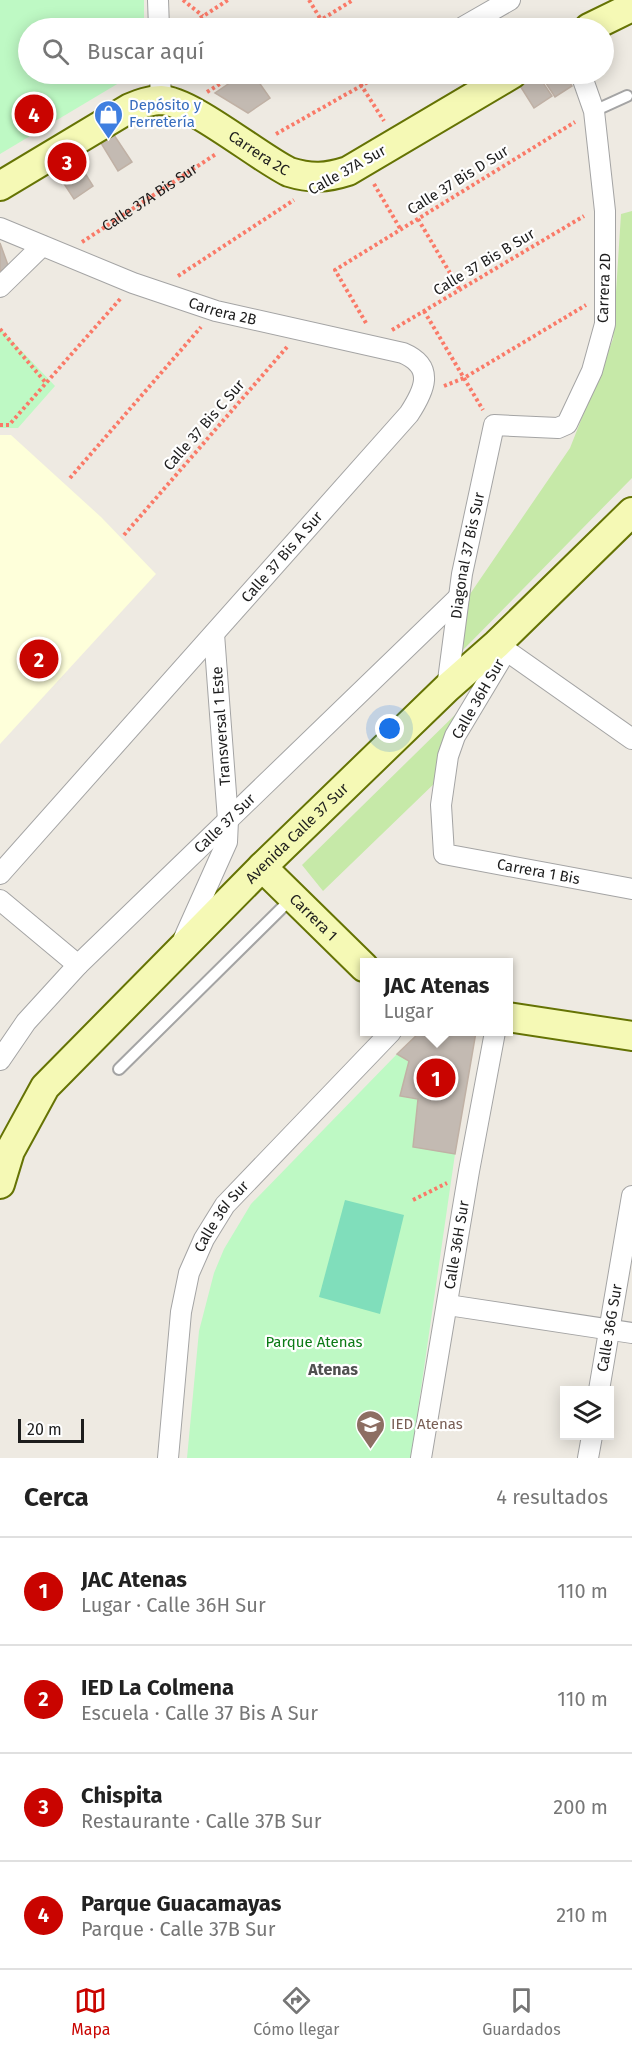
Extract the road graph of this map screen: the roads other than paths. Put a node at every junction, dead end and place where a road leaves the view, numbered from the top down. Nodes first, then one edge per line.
1 (158, 0) edge
2 (510, 0) edge
3 (626, 8) edge
4 (159, 18) edge
5 (479, 18) edge
6 (608, 18) edge
7 (495, 84) edge
8 (585, 84) edge
9 (161, 87) edge
10 (627, 96) dead end
11 (594, 111) junction
12 (327, 178) joint
13 (0, 186) edge
14 (0, 228) edge
15 (42, 246) junction
16 (0, 287) edge
17 (421, 396) joint
18 (494, 425) joint
19 (632, 512) edge
20 (459, 597) junction
21 (214, 634) junction
22 (502, 647) junction
23 (447, 688) junction
24 (632, 739) edge
25 (228, 819) junction
26 (444, 854) joint
27 (262, 867) junction
28 (0, 874) edge
29 (632, 889) edge
30 (292, 898) junction
31 (0, 900) edge
32 (178, 952) junction
33 (360, 963) edge
34 (78, 965) junction
35 (513, 1018) edge
36 (387, 1036) edge
37 (494, 1036) edge
38 (632, 1036) edge
39 (0, 1060) edge
40 (119, 1069) dead end
41 (0, 1184) edge
42 (632, 1196) edge
43 (448, 1305) junction
44 (610, 1329) junction
45 (632, 1333) edge
46 (600, 1386) edge
47 (591, 1440) edge
48 (168, 1458) edge
49 (421, 1458) edge
50 (588, 1458) edge

1 - 4 street
2 - 5 street
3 - 6 main road
7 - 12 main road, Calle 37A Sur
8 - 11 street, Carrera 2D
9 - 12 main road, Carrera 2C
9 - 13 main road
10 - 11 lane
11 - 18 street, Carrera 2D
14 - 15 street, Carrera 2B
15 - 16 street
15 - 17 street, Carrera 2B
17 - 21 street, Calle 37 Bis A Sur
18 - 20 street, Diagonal 37 Bis Sur
19 - 22 main road, Avenida Calle 37 Sur
20 - 23 street, Diagonal 37 Bis Sur
20 - 25 street, Calle 37 Sur
21 - 25 street, Transversal 1 Este
21 - 28 street, Calle 37 Bis A Sur
22 - 23 main road, Avenida Calle 37 Sur
22 - 24 street
22 - 26 street, Calle 36H Sur
23 - 27 main road, Avenida Calle 37 Sur
25 - 32 street, Transversal 1 Este
25 - 34 street, Calle 37 Sur
26 - 29 street, Carrera 1 Bis
27 - 30 main road, Carrera 1
27 - 32 main road, Avenida Calle 37 Sur
30 - 33 main road, Carrera 1
30 - 40 lane
31 - 34 street
32 - 41 main road, Avenida Calle 37 Sur
34 - 39 street, Calle 37 Sur
35 - 38 main road
36 - 48 street, Calle 36I Sur
37 - 43 street, Calle 36H Sur
42 - 44 street, Calle 36G Sur
43 - 44 street
43 - 49 street, Calle 36H Sur
44 - 45 street
44 - 46 street, Calle 36G Sur
47 - 50 street

